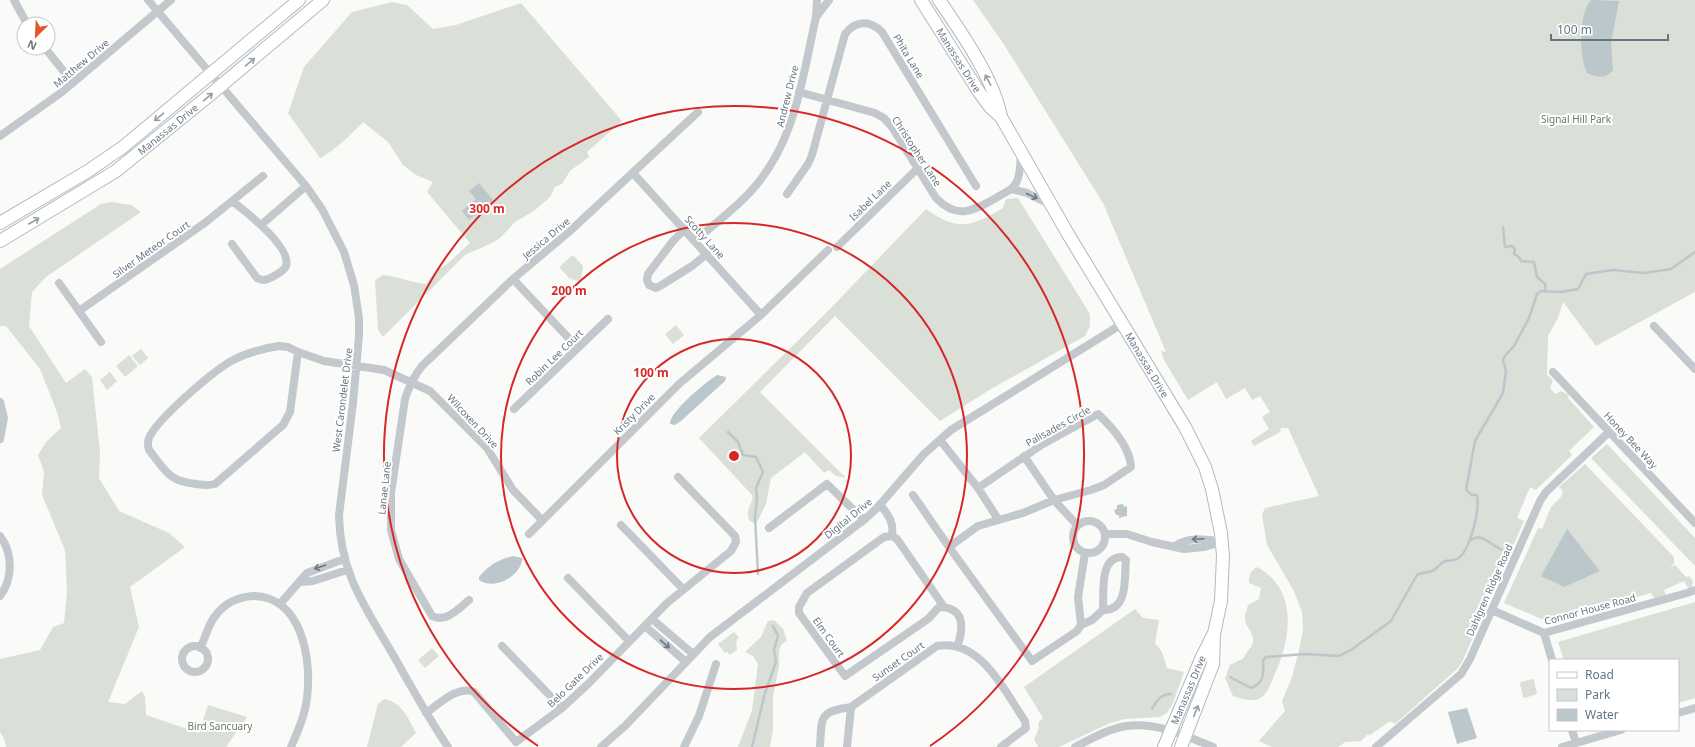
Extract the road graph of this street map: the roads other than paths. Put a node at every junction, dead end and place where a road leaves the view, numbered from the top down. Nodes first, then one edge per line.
1 (14, 0) edge
2 (148, 0) edge
3 (171, 0) edge
4 (299, 0) edge
5 (323, 0) edge
6 (818, 0) edge
7 (829, 0) edge
8 (921, 0) edge
9 (939, 0) edge
10 (157, 11) junction
11 (23, 16) edge
12 (816, 17) junction
13 (52, 56) edge
14 (210, 74) junction
15 (73, 82) junction
16 (220, 86) junction
17 (799, 92) junction
18 (827, 100) junction
19 (698, 112) dead end
20 (1001, 116) junction
21 (0, 136) edge
22 (1021, 152) junction
23 (918, 168) junction
24 (633, 173) junction
25 (263, 176) dead end
26 (306, 186) junction
27 (976, 186) dead end
28 (1011, 189) junction
29 (787, 194) dead end
30 (232, 201) junction
31 (1052, 206) junction
32 (0, 223) edge
33 (261, 225) junction
34 (685, 229) junction
35 (0, 241) edge
36 (696, 241) junction
37 (232, 244) dead end
38 (837, 247) dead end
39 (828, 250) dead end
40 (707, 254) junction
41 (513, 279) junction
42 (58, 283) dead end
43 (79, 311) junction
44 (761, 315) junction
45 (608, 319) dead end
46 (1122, 324) junction
47 (1654, 326) dead end
48 (101, 342) dead end
49 (578, 348) junction
50 (298, 352) junction
51 (357, 365) junction
52 (1695, 369) edge
53 (1553, 372) dead end
54 (411, 382) junction
55 (0, 402) edge
56 (514, 410) dead end
57 (1609, 432) junction
58 (0, 439) edge
59 (940, 440) junction
60 (1024, 456) junction
61 (678, 477) dead end
62 (978, 488) junction
63 (913, 495) dead end
64 (1054, 500) junction
65 (880, 505) junction
66 (998, 519) junction
67 (542, 520) junction
68 (864, 520) junction
69 (1695, 522) edge
70 (621, 525) dead end
71 (1077, 525) junction
72 (769, 528) dead end
73 (529, 534) dead end
74 (1105, 534) junction
75 (0, 536) edge
76 (892, 536) junction
77 (1222, 542) junction
78 (949, 547) junction
79 (1085, 553) junction
80 (344, 559) junction
81 (347, 570) junction
82 (568, 578) dead end
83 (301, 582) junction
84 (683, 589) junction
85 (1695, 590) edge
86 (0, 596) edge
87 (469, 600) dead end
88 (280, 604) junction
89 (944, 607) junction
90 (1103, 610) junction
91 (1492, 610) junction
92 (652, 619) junction
93 (1081, 625) junction
94 (645, 626) junction
95 (1544, 633) junction
96 (1214, 634) junction
97 (629, 641) junction
98 (502, 646) dead end
99 (957, 647) junction
100 (200, 648) dead end
101 (693, 654) junction
102 (1552, 659) edge
103 (686, 662) junction
104 (716, 664) dead end
105 (851, 707) junction
106 (562, 708) junction
107 (1695, 708) edge
108 (426, 713) junction
109 (1679, 713) edge
110 (1171, 731) junction
111 (1572, 731) edge
112 (1618, 731) edge
113 (1184, 742) edge
114 (1576, 743) junction
115 (291, 747) edge
116 (448, 747) edge
117 (601, 747) edge
118 (684, 747) edge
119 (820, 747) edge
120 (846, 747) edge
121 (1002, 747) edge
122 (1075, 747) edge
123 (1164, 747) edge
124 (1213, 747) edge
125 (1376, 747) edge
126 (1562, 747) edge

1 - 11 street
2 - 10 street, West Carondelet Drive
3 - 10 street, Matthew Drive
4 - 14 main road, Manassas Drive
16 -> 5 main road, Manassas Drive
6 - 12 street, Andrew Drive
7 - 12 street, Andrew Drive
8 - 20 main road, Manassas Drive
20 -> 9 main road, Manassas Drive
10 - 14 street, West Carondelet Drive
10 - 15 street, Matthew Drive
12 - 17 street, Andrew Drive
13 - 15 street
14 - 16 street, West Carondelet Drive
14 -> 32 main road, Manassas Drive
15 - 21 street, Matthew Drive
16 - 26 street, West Carondelet Drive
35 -> 16 main road, Manassas Drive
17 - 18 street, Christopher Lane
17 - 36 street, Andrew Drive
18 - 23 street, Christopher Lane
18 - 27 street, Phita Lane
18 - 29 street, Phita Lane
19 - 24 street, Jessica Drive
20 - 22 main road, Manassas Drive
22 - 28 street
22 - 31 main road, Manassas Drive
23 - 28 street, Christopher Lane
23 - 38 street, Isabel Lane
24 - 34 street, Scotty Lane
24 - 41 street, Jessica Drive
25 - 30 street, Silver Meteor Court
26 - 33 street
26 - 51 street, West Carondelet Drive
28 -> 31 street
30 - 33 street
30 - 43 street, Silver Meteor Court
31 - 46 main road, Manassas Drive
33 - 37 street
34 - 36 street, Scotty Lane
34 - 40 street
36 - 40 street, Scotty Lane
39 - 44 street, Kristy Drive
40 - 44 street, Scotty Lane
41 - 49 street
41 - 54 street, Jessica Drive
42 - 43 street
43 - 48 street
44 - 67 street, Kristy Drive
45 - 49 street, Robin Lee Court
46 - 59 street, Digital Drive
46 - 77 main road, Manassas Drive
47 - 52 street
49 - 56 street, Robin Lee Court
50 - 50 street, Wilcoxen Drive
50 - 51 street, Wilcoxen Drive
51 - 54 street, Wilcoxen Drive
51 - 80 street, West Carondelet Drive
53 - 57 street, Honey Bee Way
54 - 67 street, Wilcoxen Drive
54 - 87 street, Lanae Lane
55 - 58 street
57 - 69 street, Honey Bee Way
57 - 91 street, Dahlgren Ridge Road
59 - 62 street
59 - 65 street, Digital Drive
60 - 62 street, Palisades Circle
60 - 64 street, Palisades Circle
60 - 64 street, Palisades Circle
61 - 84 street, Belo Gate Drive
62 - 66 street
63 - 78 street
64 - 66 street, Palisades Circle
64 - 71 street, Palisades Circle
65 - 68 street, Digital Drive
65 - 76 street
66 - 78 street, Palisades Circle
67 - 73 street, Kristy Drive
68 - 72 street
68 - 101 street, Digital Drive
70 - 84 street
71 - 74 street
71 - 79 street
74 - 77 street
74 - 79 street
75 - 86 street
76 - 89 street
76 - 89 street, Elm Court
77 - 96 main road, Manassas Drive
78 - 93 street
79 - 93 street
80 - 81 street, West Carondelet Drive
80 -> 83 street
81 - 83 street
81 - 108 street, West Carondelet Drive
82 - 97 street
83 - 88 street
84 - 92 street, Belo Gate Drive
85 - 95 street, Connor House Road
88 - 100 street
88 - 115 street
89 - 99 street
90 - 90 street
90 - 93 street
91 - 95 street, Connor House Road
91 - 125 street, Dahlgren Ridge Road
92 - 94 street, Belo Gate Drive
92 - 101 street
94 - 97 street, Belo Gate Drive
94 -> 103 street
95 - 102 street
96 - 110 main road, Manassas Drive
113 -> 96 main road, Manassas Drive
97 - 106 street, Belo Gate Drive
98 - 106 street
99 - 105 street, Sunset Court
99 - 121 street, Sunset Court
101 - 103 street, Digital Drive
103 - 117 street, Digital Drive
104 - 118 street
105 - 119 street
105 - 120 street
106 - 108 street, Belo Gate Drive
107 - 109 street
108 - 116 street, West Carondelet Drive
110 - 113 street
110 - 122 street
110 - 123 main road, Manassas Drive
111 - 114 street
112 - 114 street
113 - 124 street
114 - 126 street

